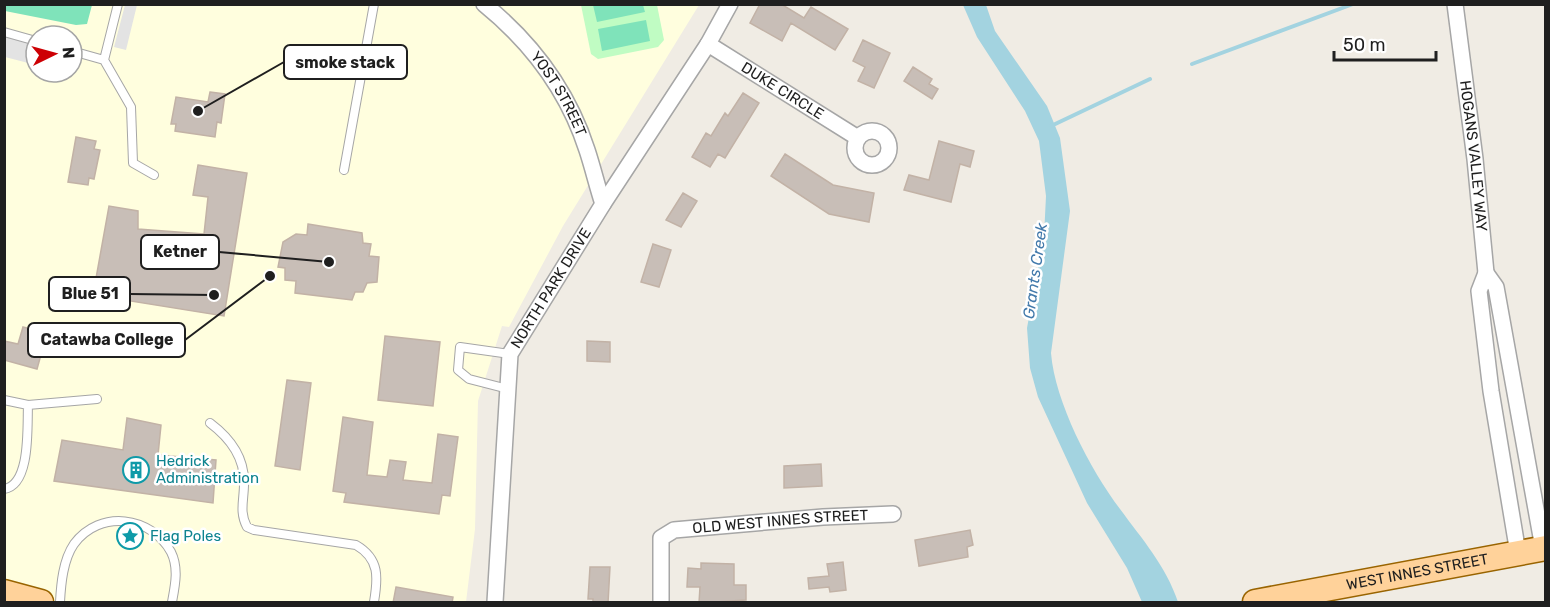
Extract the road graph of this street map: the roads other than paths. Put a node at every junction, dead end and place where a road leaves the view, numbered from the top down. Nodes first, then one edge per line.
1 (118, 4) edge
2 (374, 4) edge
3 (483, 4) edge
4 (730, 4) edge
5 (1455, 4) edge
6 (4, 32) edge
7 (24, 38) edge
8 (708, 44) junction
9 (84, 54) edge
10 (104, 60) junction
11 (858, 138) dead end
12 (344, 170) dead end
13 (154, 175) dead end
14 (603, 204) junction
15 (1486, 273) junction
16 (510, 354) junction
17 (508, 389) junction
18 (97, 399) dead end
19 (4, 400) edge
20 (28, 405) junction
21 (210, 423) dead end
22 (1523, 452) junction
23 (1500, 456) junction
24 (4, 489) edge
25 (893, 514) dead end
26 (1544, 548) edge
27 (1518, 554) junction
28 (4, 592) edge
29 (41, 603) edge
30 (60, 603) edge
31 (172, 603) edge
32 (374, 603) edge
33 (495, 603) edge
34 (661, 603) edge
35 (1255, 603) edge

1 - 10 lane
2 - 12 lane
3 - 14 street, YOST STREET
4 - 8 street, NORTH PARK DRIVE
5 - 15 street, HOGANS VALLEY WAY
6 - 7 lane
8 - 11 street, DUKE CIRCLE
8 - 14 street, NORTH PARK DRIVE
9 - 10 lane
10 - 13 lane
14 - 16 street, NORTH PARK DRIVE
15 - 22 street, HOGANS VALLEY WAY
15 - 23 street, HOGANS VALLEY WAY
16 - 17 street, NORTH PARK DRIVE
16 - 17 lane
17 - 33 street, NORTH PARK DRIVE
18 - 20 lane
19 - 20 lane
20 - 24 lane
21 - 32 lane
22 - 23 street
22 - 26 street, HOGANS VALLEY WAY
23 - 27 street, HOGANS VALLEY WAY
25 - 34 street, OLD WEST INNES STREET
26 - 27 main road, WEST INNES STREET
27 - 35 main road, WEST INNES STREET
28 - 29 main road
30 - 31 lane

